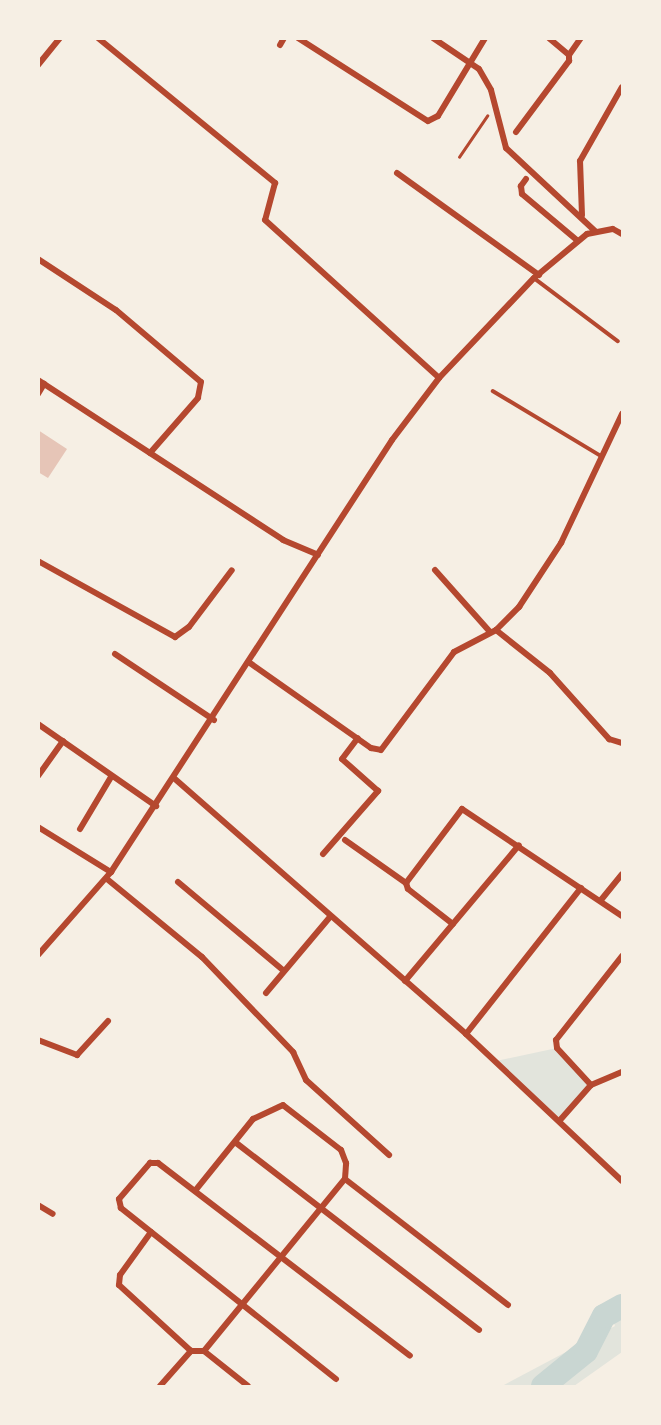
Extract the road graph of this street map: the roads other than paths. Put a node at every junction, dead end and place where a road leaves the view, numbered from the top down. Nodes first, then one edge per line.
1 (60, 38) edge
2 (98, 38) edge
3 (298, 38) edge
4 (433, 38) edge
5 (485, 38) edge
6 (550, 38) edge
7 (582, 38) edge
8 (569, 55) junction
9 (469, 64) junction
10 (38, 65) edge
11 (622, 87) edge
12 (516, 132) dead end
13 (397, 173) dead end
14 (526, 179) dead end
15 (582, 215) junction
16 (594, 231) junction
17 (622, 234) edge
18 (578, 241) junction
19 (38, 259) edge
20 (537, 276) junction
21 (618, 341) dead end
22 (439, 378) junction
23 (41, 382) edge
24 (493, 391) dead end
25 (38, 394) edge
26 (622, 414) edge
27 (150, 453) junction
28 (601, 456) junction
29 (318, 555) junction
30 (38, 562) edge
31 (232, 569) dead end
32 (435, 570) dead end
33 (493, 631) junction
34 (115, 654) dead end
35 (250, 663) junction
36 (214, 720) junction
37 (38, 724) edge
38 (358, 738) junction
39 (63, 741) junction
40 (622, 743) edge
41 (38, 776) edge
42 (111, 777) junction
43 (175, 779) junction
44 (156, 806) junction
45 (38, 827) edge
46 (80, 829) dead end
47 (345, 840) dead end
48 (519, 845) junction
49 (323, 854) dead end
50 (622, 874) edge
51 (109, 876) junction
52 (178, 882) dead end
53 (406, 883) junction
54 (581, 888) junction
55 (601, 900) junction
56 (330, 916) junction
57 (622, 916) edge
58 (453, 924) junction
59 (38, 956) edge
60 (622, 956) edge
61 (284, 971) junction
62 (405, 981) junction
63 (266, 993) dead end
64 (108, 1021) dead end
65 (466, 1034) junction
66 (38, 1040) edge
67 (622, 1072) edge
68 (591, 1085) junction
69 (561, 1119) junction
70 (235, 1142) junction
71 (389, 1155) dead end
72 (345, 1179) junction
73 (622, 1181) edge
74 (195, 1191) junction
75 (38, 1205) edge
76 (321, 1208) junction
77 (53, 1214) dead end
78 (151, 1232) junction
79 (280, 1258) junction
80 (242, 1304) junction
81 (508, 1305) dead end
82 (479, 1329) dead end
83 (191, 1351) junction
84 (204, 1351) junction
85 (410, 1356) dead end
86 (336, 1379) dead end
87 (160, 1387) edge
88 (248, 1387) edge

1 - 10 street
2 - 22 street
3 - 9 street
4 - 9 street
5 - 9 street
6 - 8 street
7 - 8 street
8 - 12 street
9 - 15 street
11 - 15 street
13 - 20 street
14 - 18 street
15 - 16 street
16 - 17 street
16 - 18 street
18 - 20 street
19 - 27 street
20 - 21 lane
20 - 22 street
22 - 29 street
23 - 25 street
23 - 27 street
24 - 28 lane
26 - 28 street
27 - 29 street
28 - 33 street
29 - 35 street
30 - 31 street
32 - 33 street
33 - 38 street
33 - 40 street
34 - 36 street
35 - 36 street
35 - 38 street
36 - 43 street
37 - 39 street
38 - 49 street
39 - 41 street
39 - 42 street
42 - 44 street
42 - 46 street
43 - 44 street
43 - 56 street
44 - 51 street
45 - 51 street
47 - 53 street
48 - 53 street
48 - 54 street
48 - 58 street
50 - 55 street
51 - 59 street
51 - 71 street
52 - 61 street
53 - 58 street
54 - 55 street
54 - 65 street
55 - 57 street
56 - 61 street
56 - 62 street
58 - 62 street
60 - 68 street
61 - 63 street
62 - 65 street
64 - 66 street
65 - 69 street
67 - 68 street
68 - 69 street
69 - 73 street
70 - 72 street
70 - 74 street
70 - 76 street
72 - 76 street
72 - 81 street
74 - 78 street
74 - 79 street
75 - 77 street
76 - 79 street
76 - 82 street
78 - 80 street
78 - 83 street
79 - 80 street
79 - 85 street
80 - 84 street
80 - 86 street
83 - 84 street
83 - 87 street
84 - 88 street

